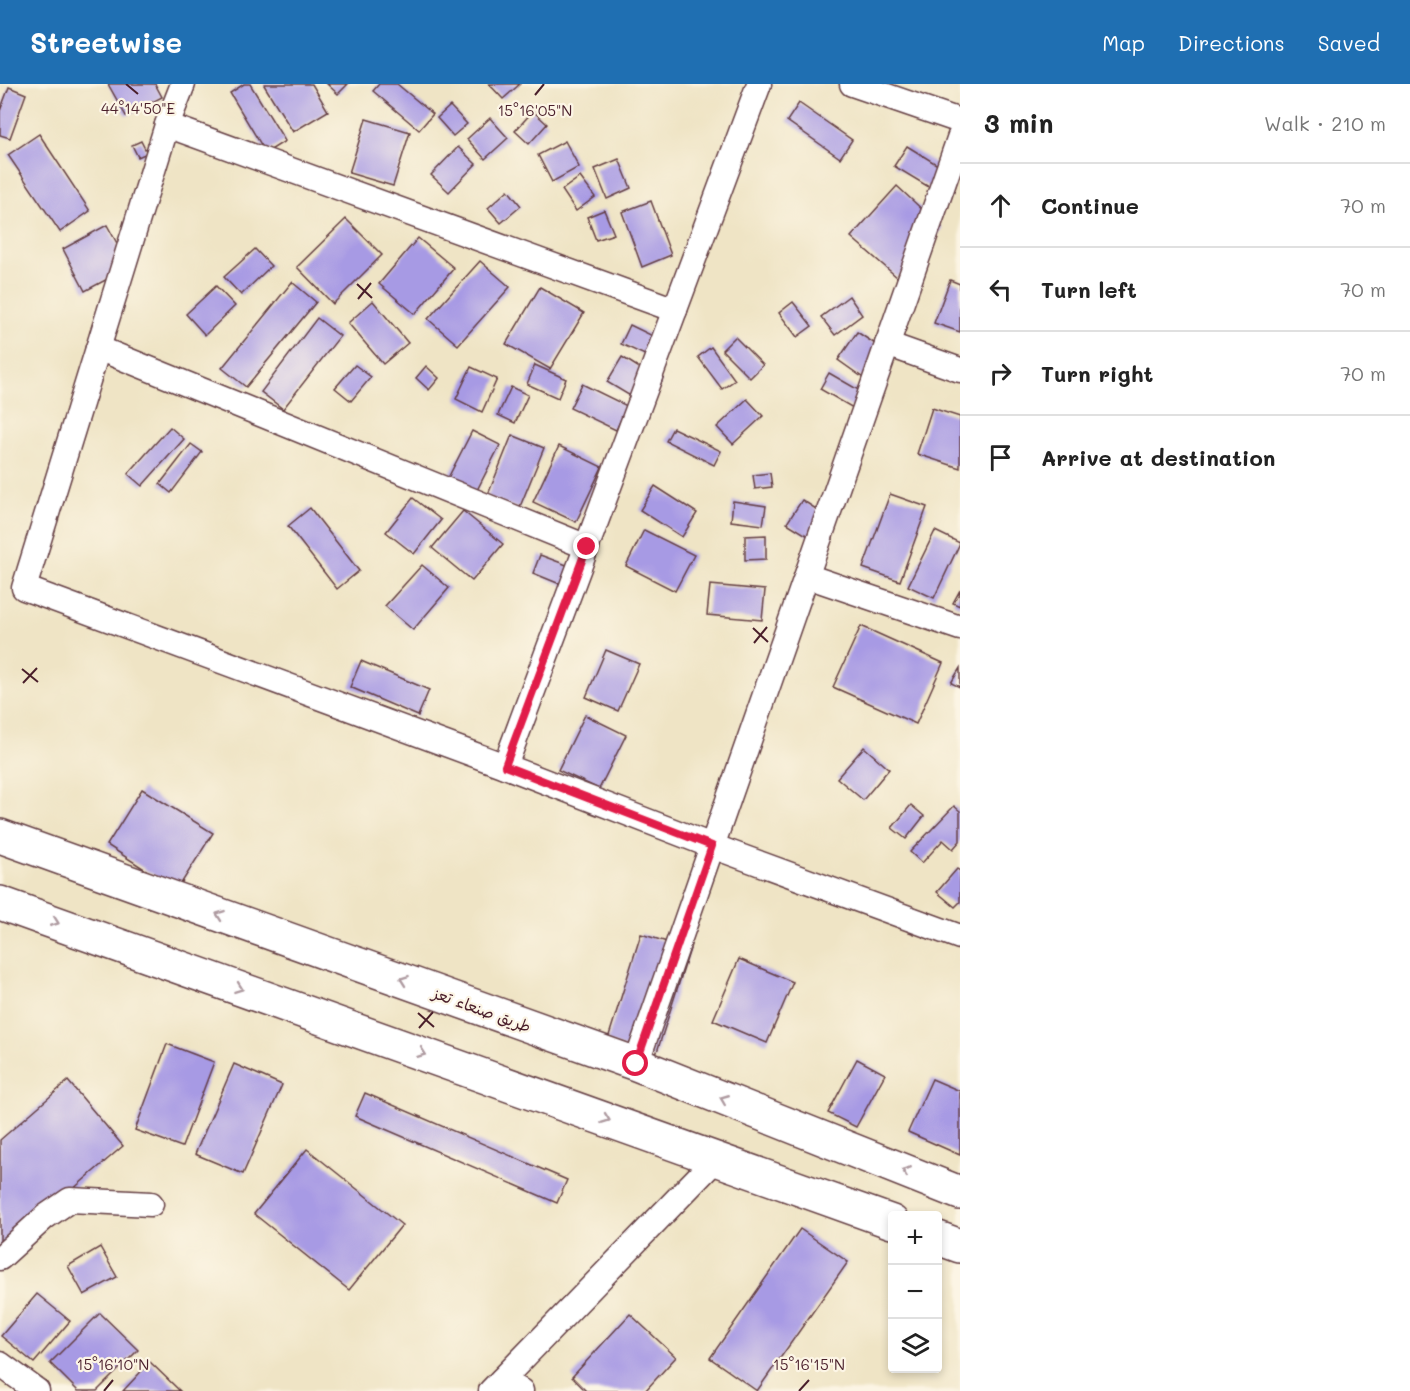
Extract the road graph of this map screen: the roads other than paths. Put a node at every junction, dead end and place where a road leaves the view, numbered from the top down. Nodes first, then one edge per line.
1 (183, 84) edge
2 (759, 84) edge
3 (852, 84) edge
4 (960, 121) edge
5 (167, 124) junction
6 (960, 136) edge
7 (675, 310) junction
8 (887, 344) junction
9 (98, 348) junction
10 (960, 370) edge
11 (587, 547) junction
12 (807, 576) junction
13 (960, 628) edge
14 (505, 766) junction
15 (0, 836) edge
16 (712, 846) junction
17 (0, 903) edge
18 (960, 937) edge
19 (636, 1064) junction
20 (717, 1158) junction
21 (960, 1193) edge
22 (151, 1204) dead end
23 (888, 1220) edge
24 (942, 1239) edge
25 (960, 1246) edge
26 (0, 1258) edge
27 (0, 1364) edge
28 (505, 1387) edge
29 (37, 1391) edge

1 - 5 street
2 - 7 street
3 - 4 street
5 - 7 street
5 - 9 street
6 - 8 street
7 - 11 street
8 - 10 street
8 - 12 street
9 - 11 street
9 - 14 street
11 - 14 street
12 - 13 street
12 - 16 street
14 - 16 street
19 -> 15 highway, طريق صنعاء تعز
16 - 18 street
16 - 19 street
17 -> 20 highway
21 -> 19 highway, طريق صنعاء تعز
20 - 23 highway
20 - 28 street
22 - 26 street
24 - 25 highway
27 - 29 street

